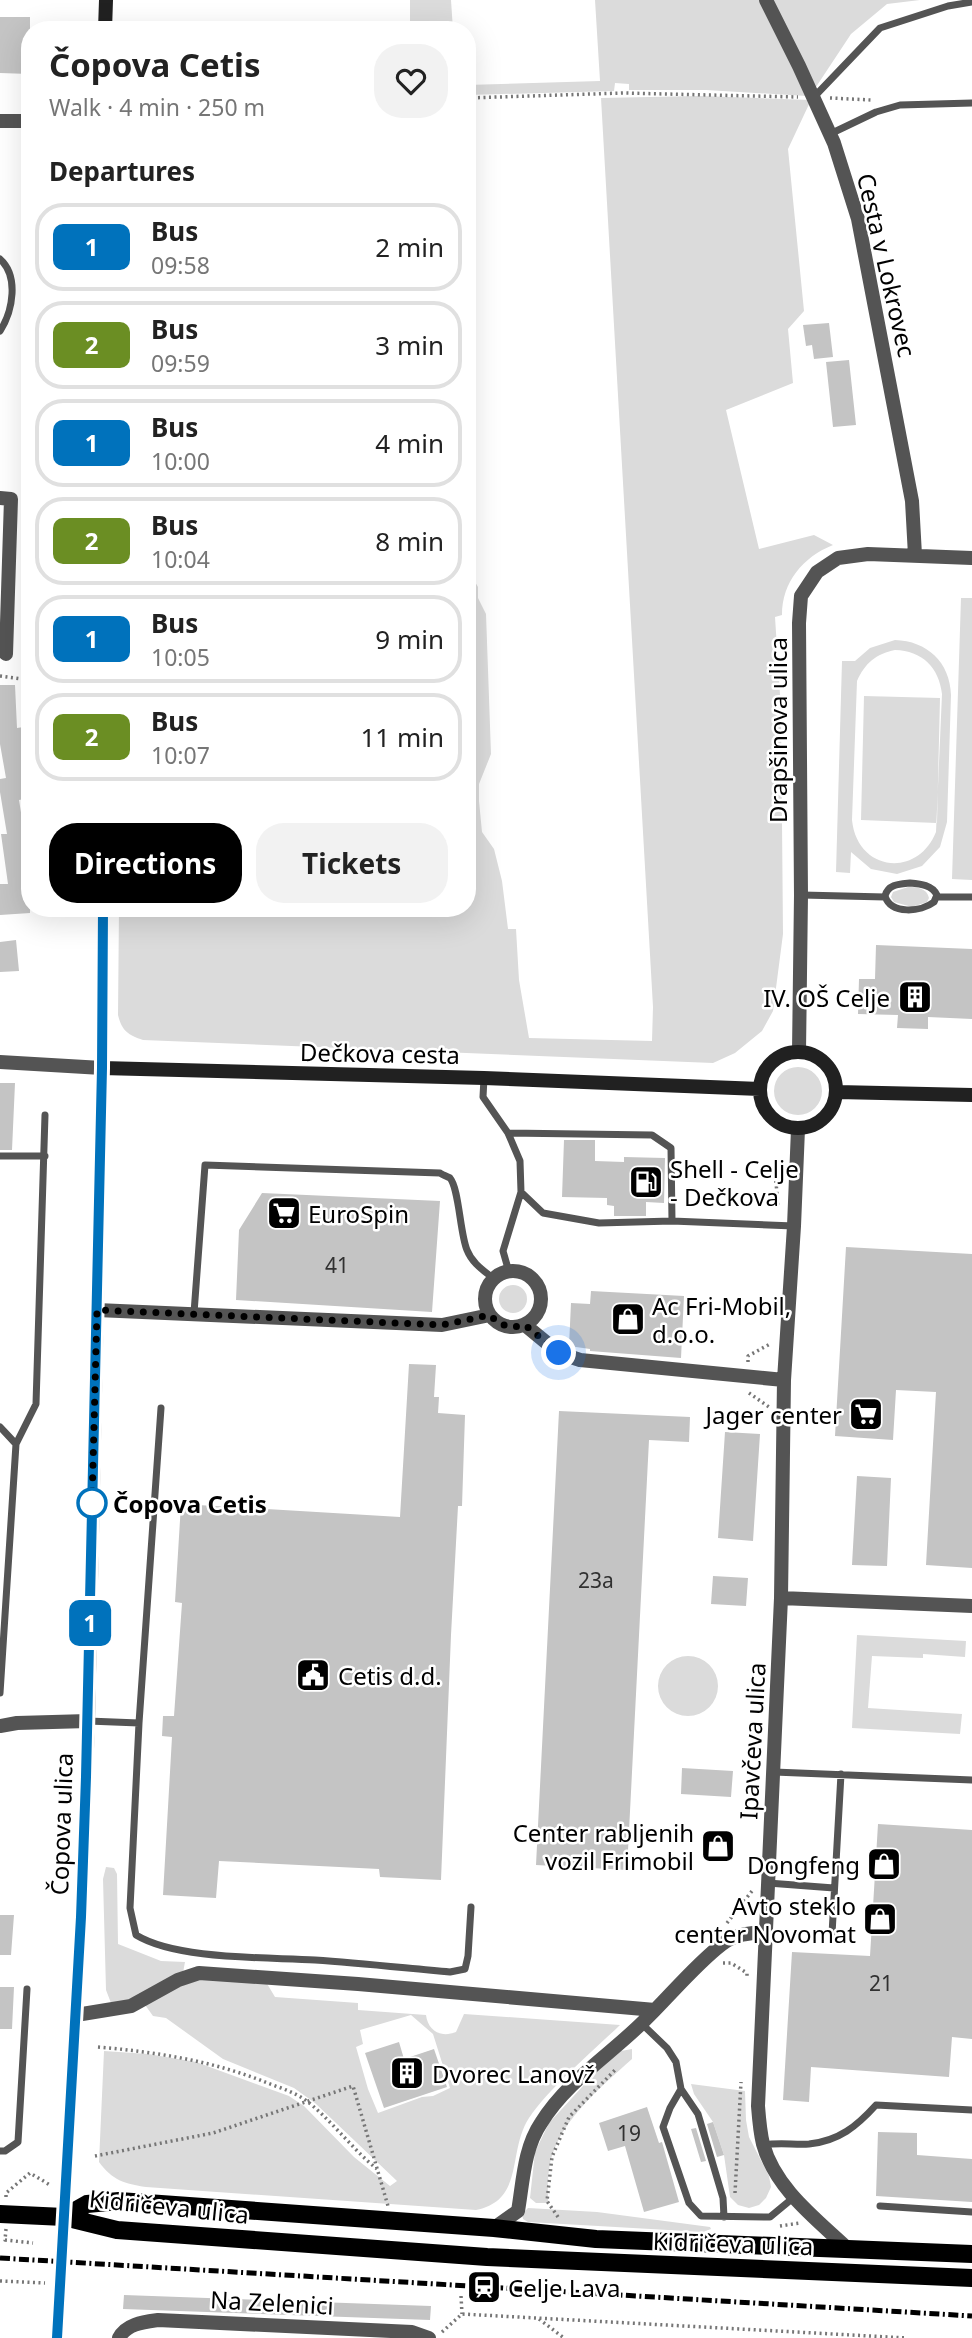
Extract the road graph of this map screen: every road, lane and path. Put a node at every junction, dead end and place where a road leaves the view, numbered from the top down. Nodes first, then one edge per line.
1 (106, 0) edge
2 (766, 0) edge
3 (972, 2) edge
4 (105, 21) edge
5 (476, 98) edge
6 (814, 98) junction
7 (972, 103) edge
8 (0, 121) edge
9 (21, 121) edge
10 (830, 134) junction
11 (0, 259) edge
12 (0, 331) edge
13 (0, 498) edge
14 (915, 555) junction
15 (972, 558) edge
16 (6, 654) dead end
17 (0, 676) edge
18 (21, 679) edge
19 (801, 895) junction
20 (885, 897) junction
21 (936, 897) junction
22 (972, 897) edge
23 (103, 917) edge
24 (799, 1052) junction
25 (0, 1062) edge
26 (102, 1068) junction
27 (484, 1078) junction
28 (760, 1089) junction
29 (837, 1092) junction
30 (972, 1095) edge
31 (45, 1115) dead end
32 (798, 1129) junction
33 (508, 1133) junction
34 (0, 1156) edge
35 (45, 1156) junction
36 (775, 1170) dead end
37 (521, 1192) junction
38 (672, 1221) junction
39 (779, 1226) junction
40 (794, 1226) junction
41 (509, 1272) junction
42 (494, 1279) junction
43 (97, 1310) junction
44 (194, 1313) junction
45 (490, 1315) junction
46 (525, 1325) junction
47 (774, 1341) dead end
48 (748, 1376) junction
49 (784, 1380) junction
50 (161, 1408) dead end
51 (772, 1409) dead end
52 (0, 1427) edge
53 (16, 1444) junction
54 (781, 1598) junction
55 (972, 1606) edge
56 (0, 1693) edge
57 (88, 1721) junction
58 (139, 1723) junction
59 (0, 1726) edge
60 (774, 1772) junction
61 (841, 1774) junction
62 (972, 1780) edge
63 (762, 1884) junction
64 (834, 1888) junction
65 (471, 1907) dead end
66 (725, 1926) dead end
67 (766, 1932) junction
68 (832, 1934) dead end
69 (27, 1989) dead end
70 (655, 2010) junction
71 (76, 2015) junction
72 (642, 2024) junction
73 (98, 2047) dead end
74 (681, 2089) junction
75 (305, 2100) junction
76 (972, 2110) edge
77 (763, 2145) junction
78 (0, 2151) edge
79 (95, 2156) dead end
80 (379, 2170) junction
81 (6, 2193) dead end
82 (0, 2195) edge
83 (793, 2198) junction
84 (880, 2206) dead end
85 (388, 2208) dead end
86 (972, 2212) edge
87 (0, 2214) edge
88 (64, 2217) junction
89 (723, 2217) junction
90 (494, 2228) junction
91 (847, 2248) junction
92 (972, 2254) edge
93 (972, 2278) edge
94 (0, 2281) edge
95 (45, 2283) dead end
96 (461, 2296) dead end
97 (462, 2314) junction
98 (538, 2318) junction
99 (57, 2338) edge
100 (119, 2338) edge
101 (429, 2338) edge
102 (436, 2338) edge
103 (564, 2338) edge
104 (907, 2338) edge

1 - 4 street
2 - 6 street, Cesta v Lokrovec
3 - 6 lane
5 - 6 path
6 - 10 street, Cesta v Lokrovec
7 - 10 lane
8 - 9 street
10 - 14 street, Cesta v Lokrovec
11 - 12 lane
13 - 16 street
14 - 15 street, Drapšinova ulica
14 - 19 street, Drapšinova ulica
17 - 18 path
19 - 20 lane
19 - 24 street, Drapšinova ulica
20 - 21 lane
20 - 21 lane
21 - 22 lane
23 - 26 street, Čopova ulica
24 - 28 street
24 - 29 street
25 - 26 street, Dečkova cesta
26 - 27 street, Dečkova cesta
26 - 43 street, Čopova ulica
27 - 28 street, Dečkova cesta
27 - 33 lane
28 - 32 street
29 - 30 street
29 - 32 street
31 - 35 lane
32 - 40 street, Ipavčeva ulica
33 - 37 lane
33 - 38 lane
34 - 35 lane
35 - 53 lane
36 - 39 path
37 - 38 lane
37 - 41 lane
38 - 39 lane
39 - 40 lane
40 - 49 street, Ipavčeva ulica
41 - 42 street
41 - 46 street
42 - 44 lane
42 - 45 street
43 - 44 street
43 - 57 street, Čopova ulica
44 - 45 street
45 - 46 street
46 - 48 street
47 - 48 path
48 - 49 street
48 - 51 path
49 - 54 street, Ipavčeva ulica
50 - 58 lane
52 - 53 lane
53 - 56 lane
54 - 55 street
54 - 60 street, Ipavčeva ulica
57 - 58 lane
57 - 59 street
57 - 71 street, Čopova ulica
58 - 65 lane
60 - 61 lane
60 - 63 street, Ipavčeva ulica
61 - 62 lane
61 - 64 lane
63 - 64 lane
63 - 66 path
63 - 67 street, Ipavčeva ulica
64 - 68 lane
67 - 70 street
67 - 77 street, Ipavčeva ulica
69 - 78 lane
70 - 71 street
70 - 72 street
71 - 88 street, Čopova ulica
72 - 74 lane
72 - 90 street
73 - 75 path
74 - 89 lane
74 - 89 lane
75 - 79 path
75 - 80 path
75 - 80 path
76 - 77 lane
77 - 83 street, Ipavčeva ulica
80 - 85 path
81 - 82 path
83 - 89 lane
83 - 91 street, Ipavčeva ulica
84 - 86 lane
87 - 88 main road
88 - 90 main road, Kidričeva ulica
88 - 93 main road, Kidričeva ulica
88 - 99 street, Čopova ulica
90 - 91 main road, Kidričeva ulica
91 - 92 main road, Kidričeva ulica
94 - 95 path
96 - 97 path
97 - 98 path
97 - 102 path
98 - 103 path
98 - 104 path
100 - 101 street, Na Zelenici

